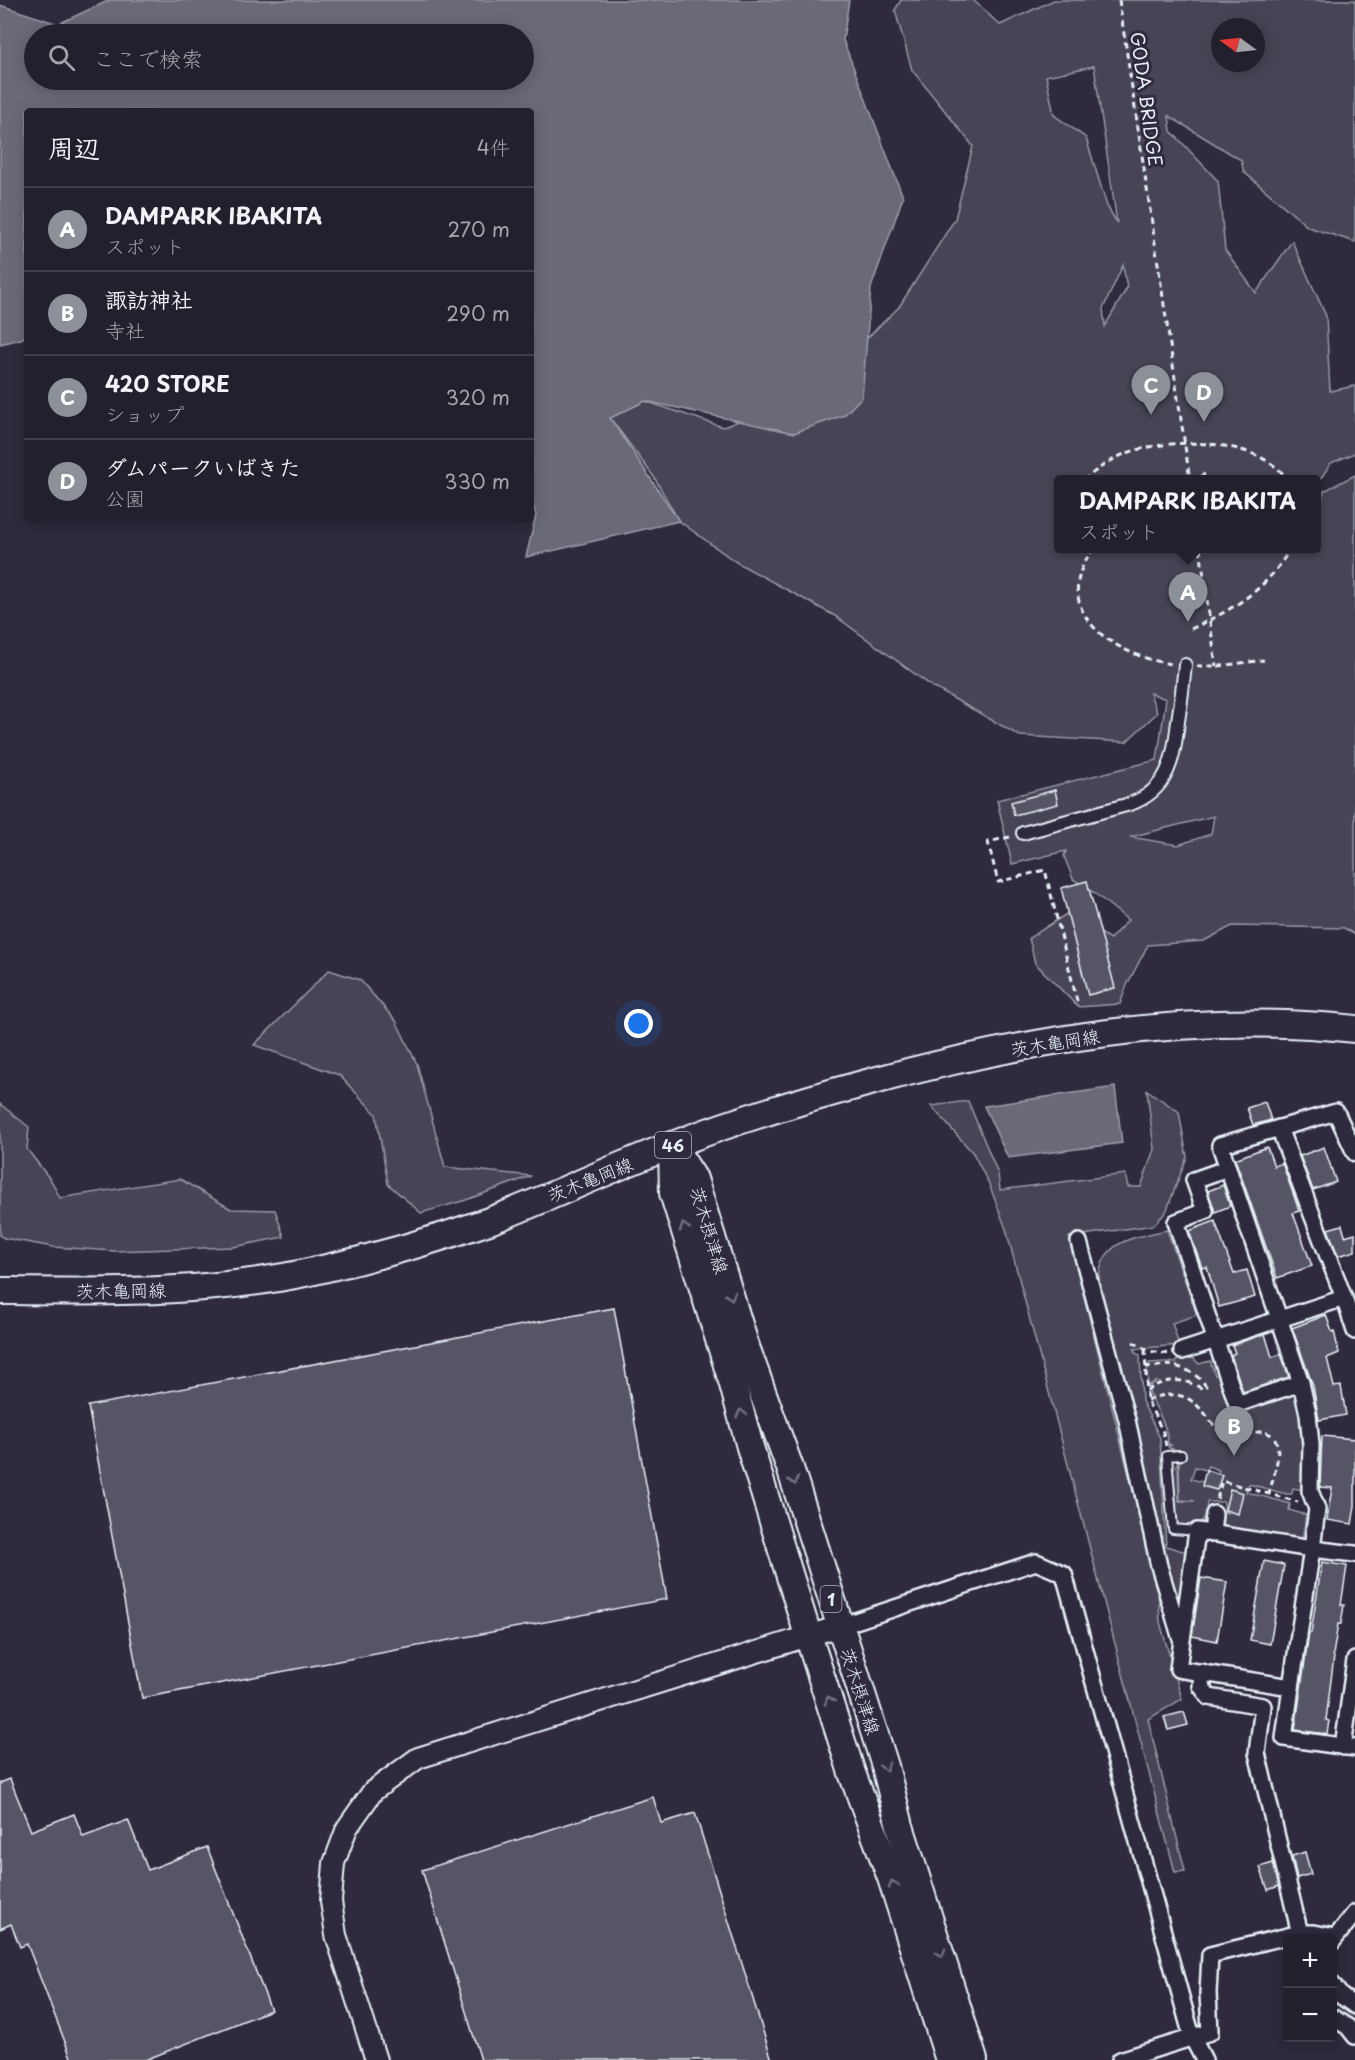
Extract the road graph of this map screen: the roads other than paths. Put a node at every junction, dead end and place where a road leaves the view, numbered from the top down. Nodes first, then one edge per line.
1 (1185, 665) road end
2 (1023, 833) road end
3 (1355, 1029) edge
4 (1279, 1128) junction
5 (672, 1145) junction
6 (1355, 1153) edge
7 (1227, 1168) junction
8 (1077, 1251) dead end
9 (0, 1291) edge
10 (1344, 1298) junction
11 (1280, 1318) junction
12 (1355, 1331) edge
13 (1216, 1339) junction
14 (1182, 1351) road end
15 (1301, 1383) junction
16 (1181, 1455) dead end
17 (1214, 1508) road end
18 (1197, 1532) junction
19 (1212, 1534) junction
20 (1312, 1549) junction
21 (1355, 1554) edge
22 (840, 1626) junction
23 (808, 1635) junction
24 (1182, 1641) junction
25 (1355, 1660) edge
26 (1202, 1672) junction
27 (1291, 1687) junction
28 (1349, 1747) edge
29 (1355, 1913) edge
30 (1300, 1934) edge
31 (1337, 1936) edge
32 (1283, 1940) edge
33 (1335, 1988) edge
34 (1355, 2006) edge
35 (1337, 2020) edge
36 (1355, 2036) edge
37 (1192, 2037) junction
38 (376, 2060) edge
39 (949, 2060) edge
40 (974, 2060) edge
41 (1120, 2060) edge
42 (1204, 2060) edge

1 - 2 street
3 - 5 main road, 茨木亀岡線 / 46
4 - 6 street
4 - 7 street
4 - 10 street
5 - 9 main road, 茨木亀岡線 / 46
5 -> 22 main road, 茨木摂津線 / 1
23 -> 5 main road, 茨木摂津線 / 1
7 - 11 street
7 - 13 street
8 - 24 street
10 - 11 street
10 - 12 street
11 - 13 street
11 - 15 street
13 - 14 street
13 - 15 street
15 - 20 street
16 - 18 lane
17 - 19 street
18 - 19 street
18 - 24 street
19 - 20 street
20 - 21 street
20 - 27 street
22 - 23 street
22 - 37 street
22 -> 40 main road, 茨木摂津線 / 1
23 - 38 street
39 -> 23 main road, 茨木摂津線 / 1
24 - 26 street
25 - 28 street
26 - 27 street
26 - 30 street
27 - 28 street
29 - 31 street
32 - 37 street
33 - 34 street
35 - 36 street
37 - 41 street
37 - 42 street

